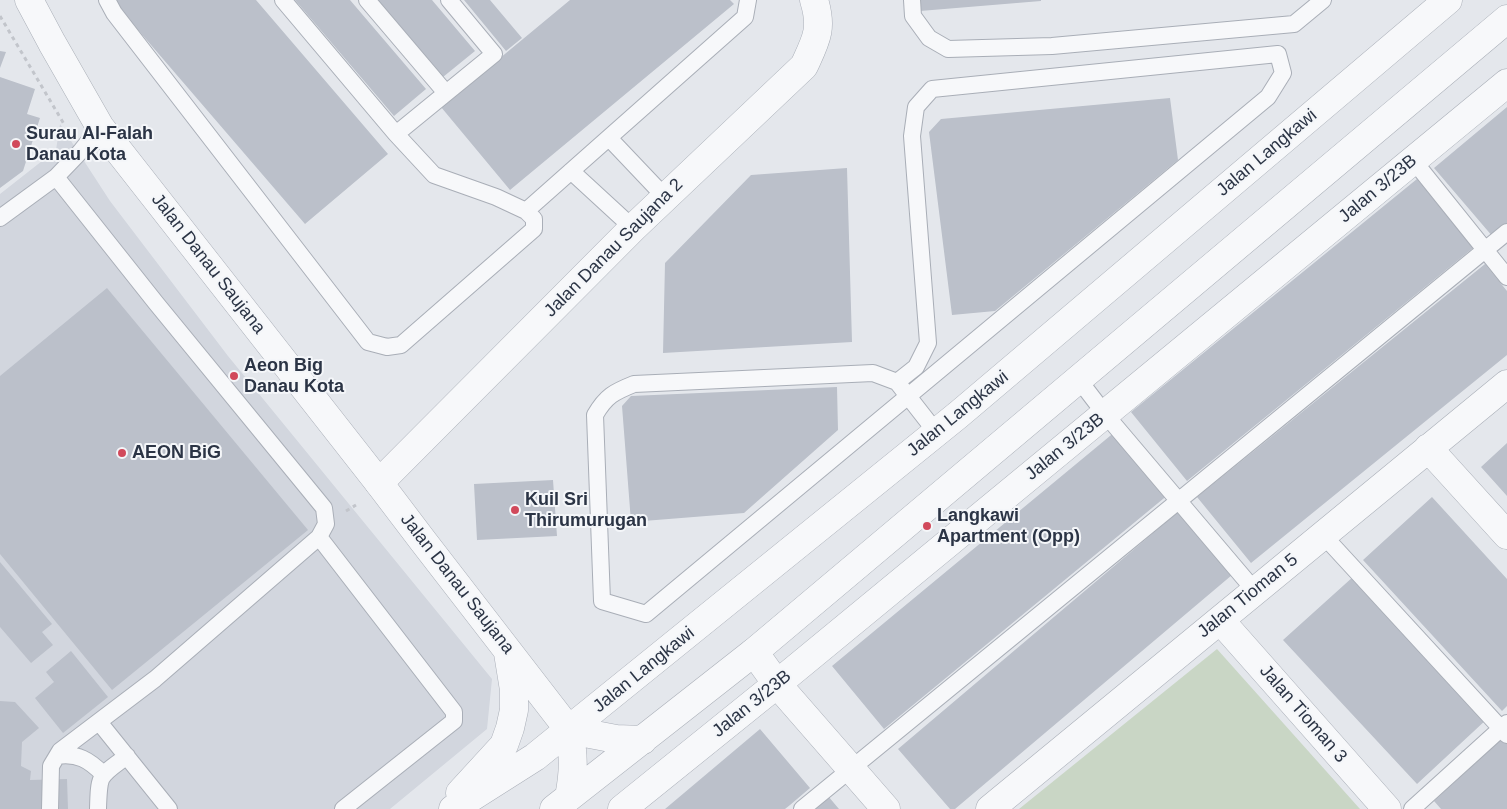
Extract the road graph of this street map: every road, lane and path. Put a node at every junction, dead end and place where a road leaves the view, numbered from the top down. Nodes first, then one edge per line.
1 (29, 0) edge
2 (107, 0) edge
3 (283, 0) edge
4 (367, 0) edge
5 (449, 0) edge
6 (748, 0) edge
7 (814, 0) edge
8 (912, 0) edge
9 (1323, 0) edge
10 (1448, 0) edge
11 (0, 16) edge
12 (1504, 23) edge
13 (1507, 83) edge
14 (446, 93) junction
15 (64, 124) dead end
16 (100, 127) junction
17 (396, 134) junction
18 (609, 138) junction
19 (1413, 160) junction
20 (571, 171) junction
21 (56, 176) junction
22 (666, 196) junction
23 (526, 211) junction
24 (0, 218) edge
25 (633, 228) junction
26 (1507, 232) edge
27 (1485, 250) junction
28 (1507, 277) edge
29 (1079, 380) junction
30 (897, 382) junction
31 (1507, 384) edge
32 (908, 397) junction
33 (1105, 414) junction
34 (936, 432) junction
35 (1428, 448) junction
36 (379, 483) junction
37 (1180, 501) junction
38 (356, 505) dead end
39 (348, 509) dead end
40 (1323, 535) junction
41 (1507, 535) edge
42 (320, 537) junction
43 (1256, 591) junction
44 (1220, 620) junction
45 (507, 649) junction
46 (754, 652) junction
47 (777, 684) junction
48 (99, 722) junction
49 (1505, 729) edge
50 (569, 730) junction
51 (643, 740) junction
52 (57, 756) junction
53 (127, 756) junction
54 (851, 769) junction
55 (103, 774) junction
56 (561, 803) edge
57 (50, 809) edge
58 (98, 809) edge
59 (169, 809) edge
60 (343, 809) edge
61 (446, 809) edge
62 (453, 809) edge
63 (622, 809) edge
64 (802, 809) edge
65 (886, 809) edge
66 (990, 809) edge
67 (1387, 809) edge
68 (1412, 809) edge

1 - 16 street, Jalan Danau Saujana
2 - 23 lane
3 - 17 lane
4 - 14 lane
5 - 14 lane
6 - 18 lane
7 - 22 street, Jalan Danau Saujana 2
8 - 9 lane
10 - 34 street, Jalan Langkawi
11 - 15 path
12 - 29 street
13 - 19 street, Jalan 3/23B
14 - 17 lane
16 - 21 lane
16 - 36 street, Jalan Danau Saujana
17 - 23 lane
18 - 20 lane
18 - 22 lane
19 - 27 lane
19 - 33 street, Jalan 3/23B
20 - 23 lane
20 - 25 lane
21 - 24 lane
21 - 42 lane
22 - 25 street, Jalan Danau Saujana 2
25 - 36 street, Jalan Danau Saujana 2
26 - 27 lane
27 - 28 lane
27 - 37 lane
29 - 33 lane
29 - 46 street
30 - 32 lane
30 - 32 lane
30 - 32 lane
31 - 35 street, Jalan Tioman 5
32 - 34 lane
33 - 37 lane
33 - 47 street, Jalan 3/23B
34 - 50 street, Jalan Langkawi
35 - 40 street, Jalan Tioman 5
35 - 41 street
36 - 45 street, Jalan Danau Saujana
37 - 43 lane
37 - 54 lane
38 - 39 path
40 - 43 street, Jalan Tioman 5
40 - 49 lane
42 - 48 lane
42 - 60 lane
43 - 44 street, Jalan Tioman 5
44 - 66 street, Jalan Tioman 5
44 - 67 street, Jalan Tioman 3
45 - 50 street, Jalan Danau Saujana
45 - 61 street
46 - 47 street
46 - 51 street
47 - 54 street
47 - 63 street, Jalan 3/23B
48 - 52 lane
48 - 53 lane
49 - 68 lane
50 - 51 street
50 - 56 street
50 - 62 street, Jalan Langkawi
51 - 56 street
52 - 55 lane
52 - 57 lane
53 - 55 lane
53 - 59 lane
54 - 64 lane
54 - 65 street
55 - 58 lane

